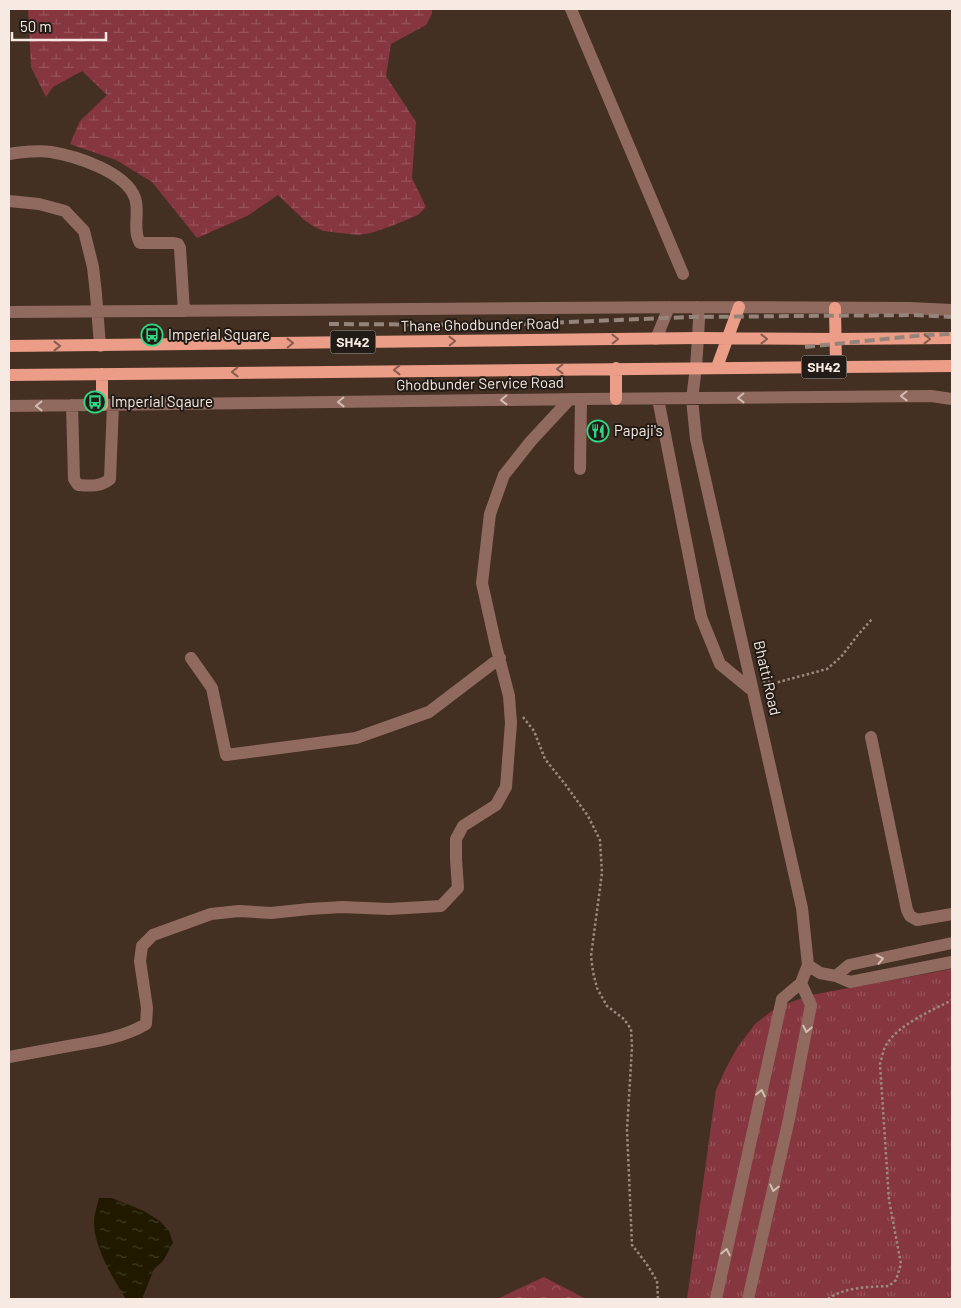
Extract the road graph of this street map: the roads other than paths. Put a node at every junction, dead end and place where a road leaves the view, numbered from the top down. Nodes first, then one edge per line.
1 (571, 9) edge
2 (9, 154) edge
3 (9, 201) edge
4 (683, 274) dead end
5 (669, 307) junction
6 (697, 307) junction
7 (739, 308) junction
8 (835, 308) junction
9 (952, 310) edge
10 (184, 311) junction
11 (9, 312) edge
12 (97, 312) junction
13 (656, 338) junction
14 (698, 338) junction
15 (728, 338) junction
16 (952, 338) edge
17 (835, 339) junction
18 (9, 346) edge
19 (100, 346) junction
20 (836, 366) junction
21 (952, 366) edge
22 (696, 367) junction
23 (717, 367) junction
24 (616, 368) junction
25 (102, 374) junction
26 (9, 375) edge
27 (575, 399) junction
28 (616, 399) junction
29 (658, 399) junction
30 (692, 399) junction
31 (952, 400) edge
32 (72, 405) junction
33 (107, 405) junction
34 (9, 406) edge
35 (580, 469) dead end
36 (191, 658) dead end
37 (500, 658) junction
38 (751, 684) junction
39 (870, 738) dead end
40 (952, 914) edge
41 (952, 943) edge
42 (952, 962) edge
43 (808, 966) junction
44 (836, 976) junction
45 (801, 982) junction
46 (9, 1057) edge
47 (716, 1299) edge
48 (748, 1299) edge

1 - 4 street
2 - 10 street
3 - 12 street
5 - 6 street
5 - 10 street
5 - 13 street
6 - 7 street
6 - 14 street, Bhatti Road
7 - 8 street
7 - 15 main road
8 - 9 street
8 - 17 main road
10 - 12 street
11 - 12 street
12 - 19 street
13 - 14 main road, Thane Ghodbunder Road / SH42
19 -> 13 main road, Thane Ghodbunder Road / SH42
14 - 15 main road, Thane Ghodbunder Road / SH42
14 - 22 street, Bhatti Road
15 -> 17 main road, Thane Ghodbunder Road / SH42
15 - 23 main road
17 -> 16 main road, Thane Ghodbunder Road / SH42
17 - 20 main road
18 -> 19 main road, Thane Ghodbunder Road / SH42
20 - 21 main road, SH42
20 - 23 main road, SH42
22 - 23 main road, SH42
22 - 24 main road, SH42
22 - 30 street, Bhatti Road
24 -> 25 main road, SH42
24 - 28 main road
25 - 26 main road, SH42
25 - 33 main road
27 - 28 street, Ghodbunder Service Road
27 -> 33 street, Ghodbunder Service Road
27 - 35 street
27 - 37 street
28 - 29 street, Ghodbunder Service Road
29 - 30 street, Ghodbunder Service Road
29 - 38 street
31 -> 30 street, Ghodbunder Service Road
30 - 38 street, Bhatti Road
32 - 33 street, Ghodbunder Service Road
32 - 33 street
32 -> 34 street, Ghodbunder Service Road
36 - 37 street
37 - 46 street
38 - 43 street, Bhatti Road
39 - 40 street
44 -> 41 street
42 - 44 street
43 - 44 street
43 - 45 street
47 -> 45 street
45 -> 48 street

